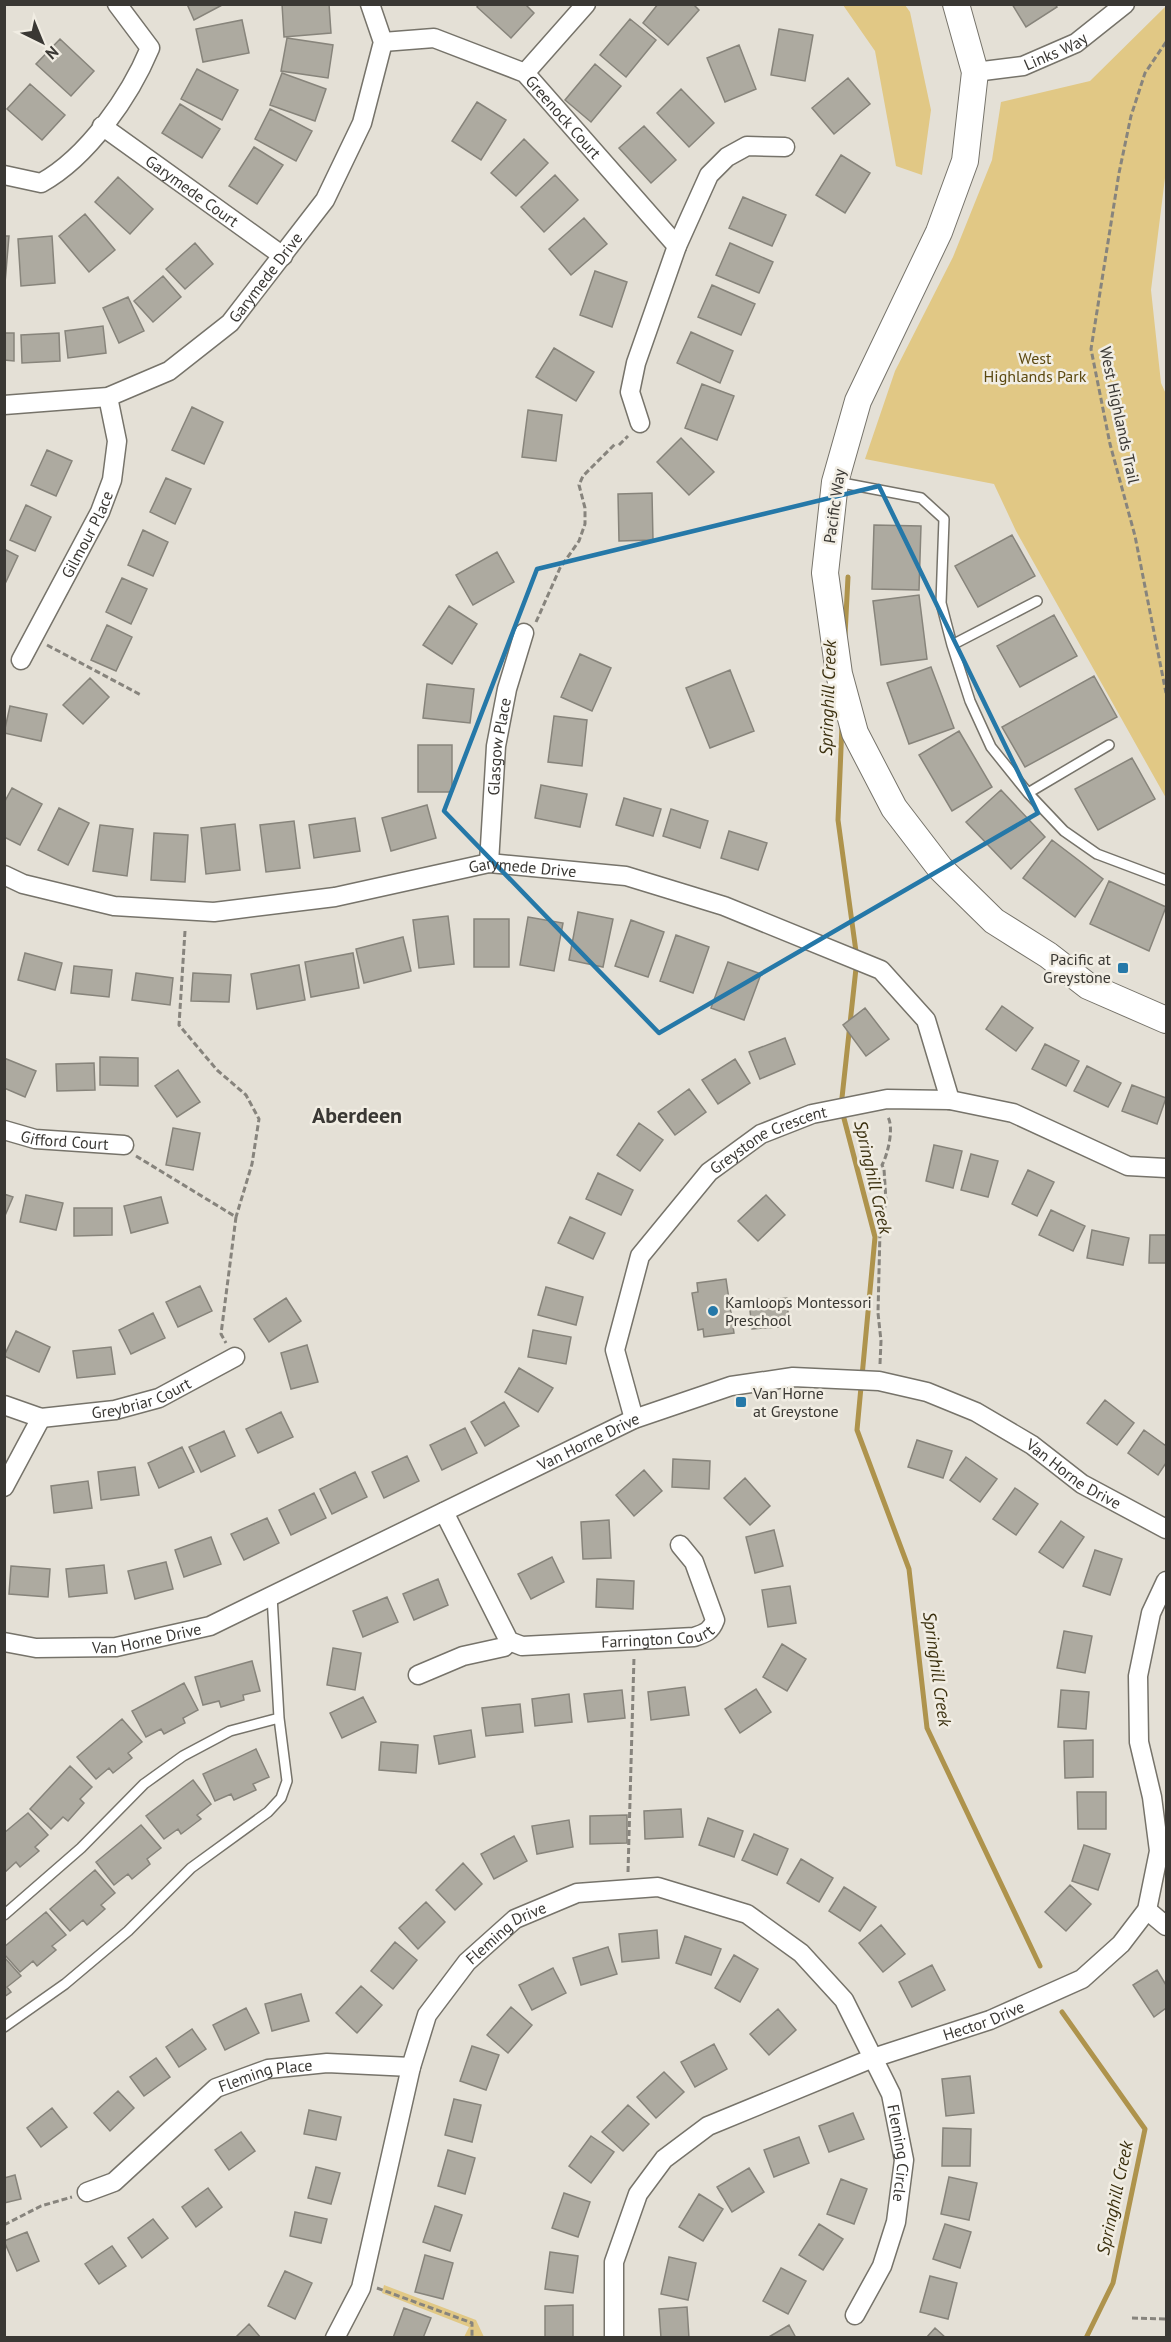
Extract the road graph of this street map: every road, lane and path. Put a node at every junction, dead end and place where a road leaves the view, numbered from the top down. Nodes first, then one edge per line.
1 (117, 4) edge
2 (370, 4) edge
3 (586, 4) edge
4 (956, 4) edge
5 (1117, 7) edge
6 (383, 42) junction
7 (1167, 42) edge
8 (975, 72) junction
9 (525, 73) junction
10 (102, 126) junction
11 (785, 147) dead end
12 (4, 175) edge
13 (677, 246) junction
14 (282, 256) junction
15 (108, 397) junction
16 (4, 405) edge
17 (640, 423) dead end
18 (616, 443) dead end
19 (835, 482) junction
20 (1037, 601) dead end
21 (530, 629) joint
22 (34, 638) junction
23 (952, 645) junction
24 (21, 660) dead end
25 (1167, 693) edge
26 (141, 695) dead end
27 (1109, 745) dead end
28 (1028, 793) junction
29 (489, 863) junction
30 (4, 875) edge
31 (1167, 880) edge
32 (185, 931) dead end
33 (1048, 955) junction
34 (1167, 1002) edge
35 (1167, 1020) edge
36 (950, 1100) junction
37 (888, 1117) dead end
38 (4, 1130) edge
39 (124, 1145) joint
40 (1167, 1168) edge
41 (236, 1217) junction
42 (235, 1357) joint
43 (880, 1364) dead end
44 (4, 1405) edge
45 (41, 1418) junction
46 (634, 1419) junction
47 (4, 1487) edge
48 (444, 1512) junction
49 (1167, 1529) edge
50 (680, 1545) dead end
51 (1167, 1581) edge
52 (272, 1596) junction
53 (509, 1641) junction
54 (4, 1642) edge
55 (634, 1652) dead end
56 (418, 1675) dead end
57 (279, 1718) junction
58 (628, 1889) junction
59 (1147, 1911) junction
60 (4, 1915) edge
61 (1167, 1926) edge
62 (4, 2027) edge
63 (873, 2058) junction
64 (411, 2067) junction
65 (87, 2192) joint
66 (4, 2224) edge
67 (373, 2287) dead end
68 (855, 2315) dead end
69 (1132, 2319) dead end
70 (1167, 2319) edge
71 (334, 2337) edge
72 (472, 2337) edge
73 (614, 2337) edge

1 - 10 street
2 - 6 street
3 - 9 street
4 - 8 main road, Pacific Way
5 - 8 street, Links Way
6 - 9 street, Greenock Court
6 - 14 street, Garymede Drive
7 - 25 path, West Highlands Trail
8 - 19 main road, Pacific Way
9 - 13 street, Greenock Court
10 - 12 street
10 - 14 street, Garymede Court
11 - 13 street
13 - 17 street
14 - 15 street, Garymede Drive
15 - 16 street, Garymede Drive
15 - 22 street, Gilmour Place
18 - 21 path
19 - 23 lane
19 - 33 main road, Pacific Way
20 - 23 lane
21 - 29 street, Glasgow Place
22 - 24 street, Gilmour Place
22 - 26 path
23 - 28 lane
27 - 28 lane
28 - 31 lane
29 - 30 street, Garymede Drive
29 - 36 street, Garymede Drive
32 - 41 path
33 - 34 main road, Pacific Way
33 - 35 main road, Pacific Way
36 - 40 street, Greystone Crescent
36 - 46 street, Greystone Crescent
37 - 43 path
38 - 39 street, Gifford Court
39 - 41 path
41 - 42 path
42 - 45 street, Greybriar Court
44 - 45 street, Greybriar Court
45 - 47 street
46 - 48 street, Van Horne Drive
46 - 49 street, Van Horne Drive
48 - 52 street, Van Horne Drive
48 - 53 street
50 - 53 street, Farrington Court
51 - 59 street, Hector Drive
52 - 54 street, Van Horne Drive
52 - 57 lane
53 - 56 street
55 - 58 path
57 - 60 lane
57 - 62 lane
58 - 63 street, Fleming Drive
58 - 64 street, Fleming Drive
59 - 61 street
59 - 63 street, Hector Drive
63 - 68 street, Fleming Circle
63 - 73 street, Hector Drive
64 - 65 street, Fleming Place
64 - 71 street, Fleming Drive
65 - 66 path
67 - 72 path
69 - 70 path

